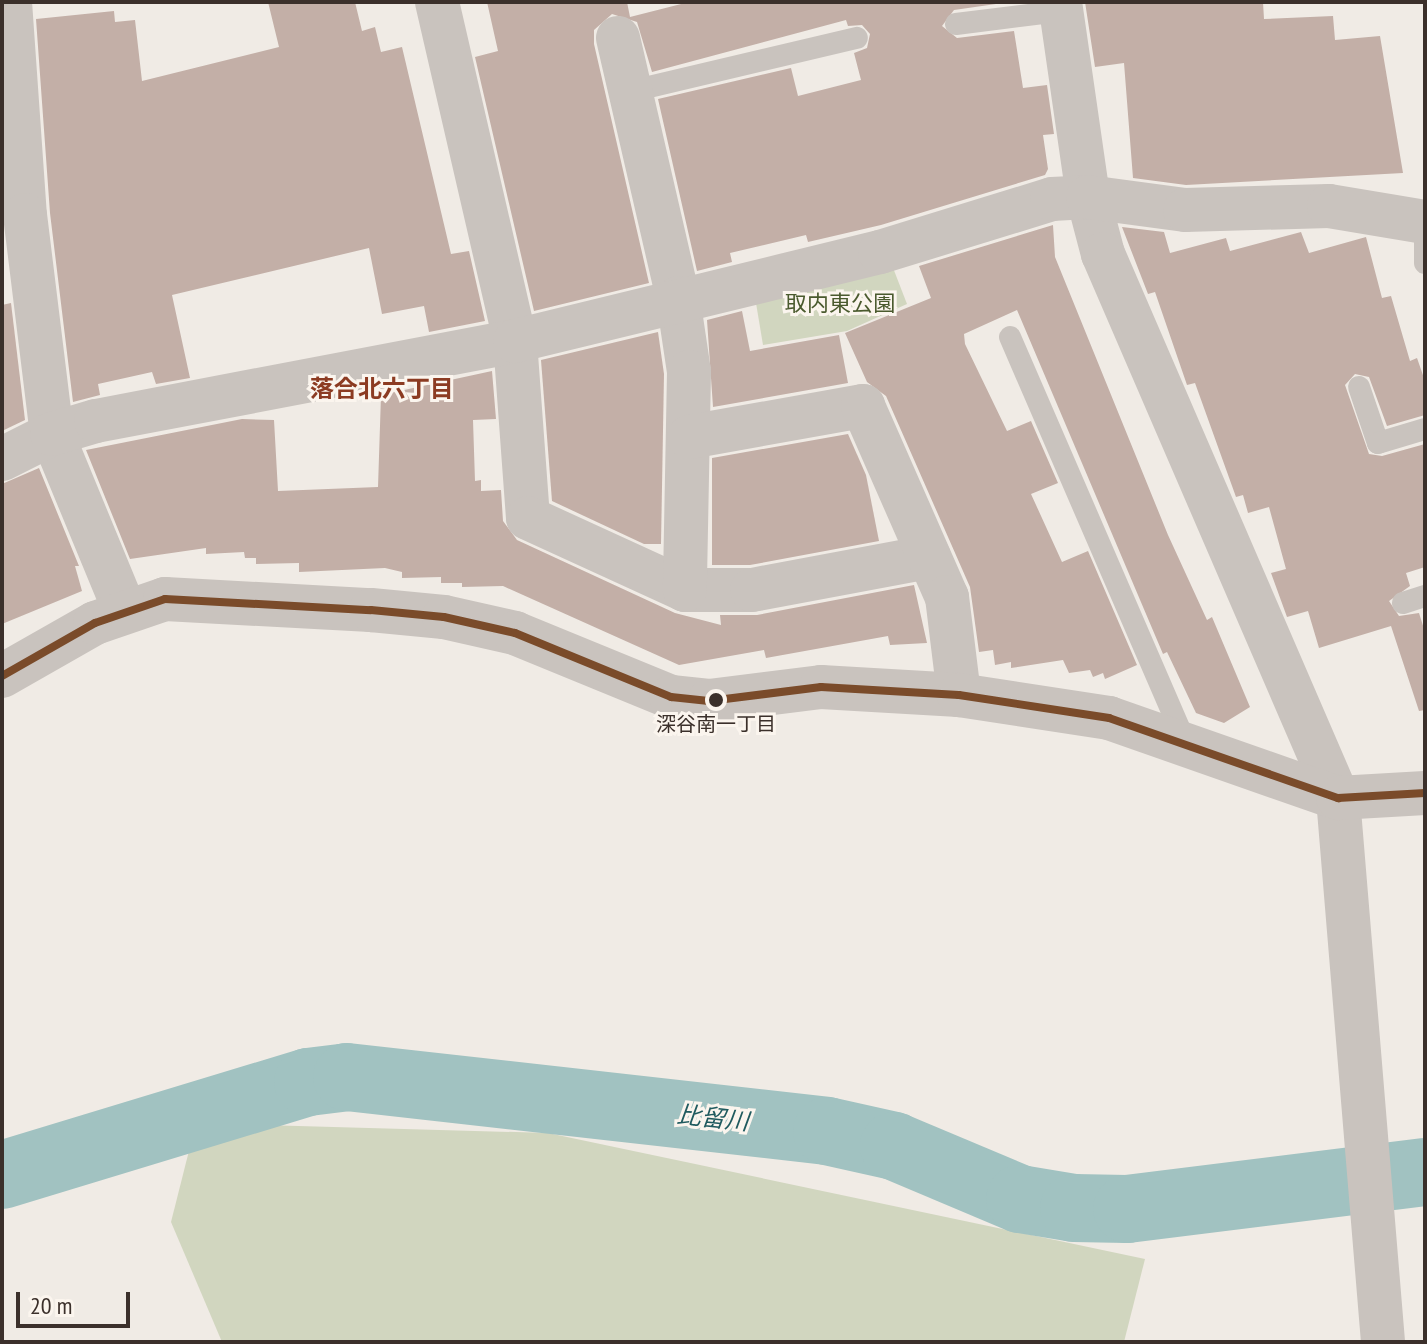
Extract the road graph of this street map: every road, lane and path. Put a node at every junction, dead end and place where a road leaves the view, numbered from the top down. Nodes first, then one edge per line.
1 (437, 2) edge
2 (22, 5) edge
3 (1061, 6) edge
4 (956, 24) dead end
5 (618, 38) dead end
6 (857, 38) dead end
7 (632, 91) junction
8 (1088, 197) junction
9 (1425, 222) edge
10 (1425, 238) edge
11 (1425, 263) edge
12 (678, 298) junction
13 (1010, 337) dead end
14 (515, 341) junction
15 (1359, 387) dead end
16 (1425, 429) edge
17 (52, 434) junction
18 (689, 437) junction
19 (2, 459) edge
20 (929, 557) junction
21 (685, 590) junction
22 (1425, 596) edge
23 (1403, 603) dead end
24 (124, 609) junction
25 (2, 676) edge
26 (959, 695) junction
27 (1186, 743) junction
28 (1425, 793) edge
29 (1338, 798) junction
30 (1383, 1342) edge

1 - 14 street
2 - 17 street
3 - 4 lane
3 - 8 street
5 - 7 street
6 - 7 lane
7 - 12 street
8 - 9 street
8 - 12 street
8 - 29 street
10 - 11 lane
12 - 14 street
12 - 18 street
13 - 27 lane
14 - 17 street
14 - 21 street
15 - 16 lane
17 - 19 street
17 - 24 street
18 - 20 street
18 - 21 street
20 - 21 street
20 - 26 street
22 - 23 lane
24 - 25 street
24 - 26 street
26 - 27 street
27 - 29 street
28 - 29 street
29 - 30 street

